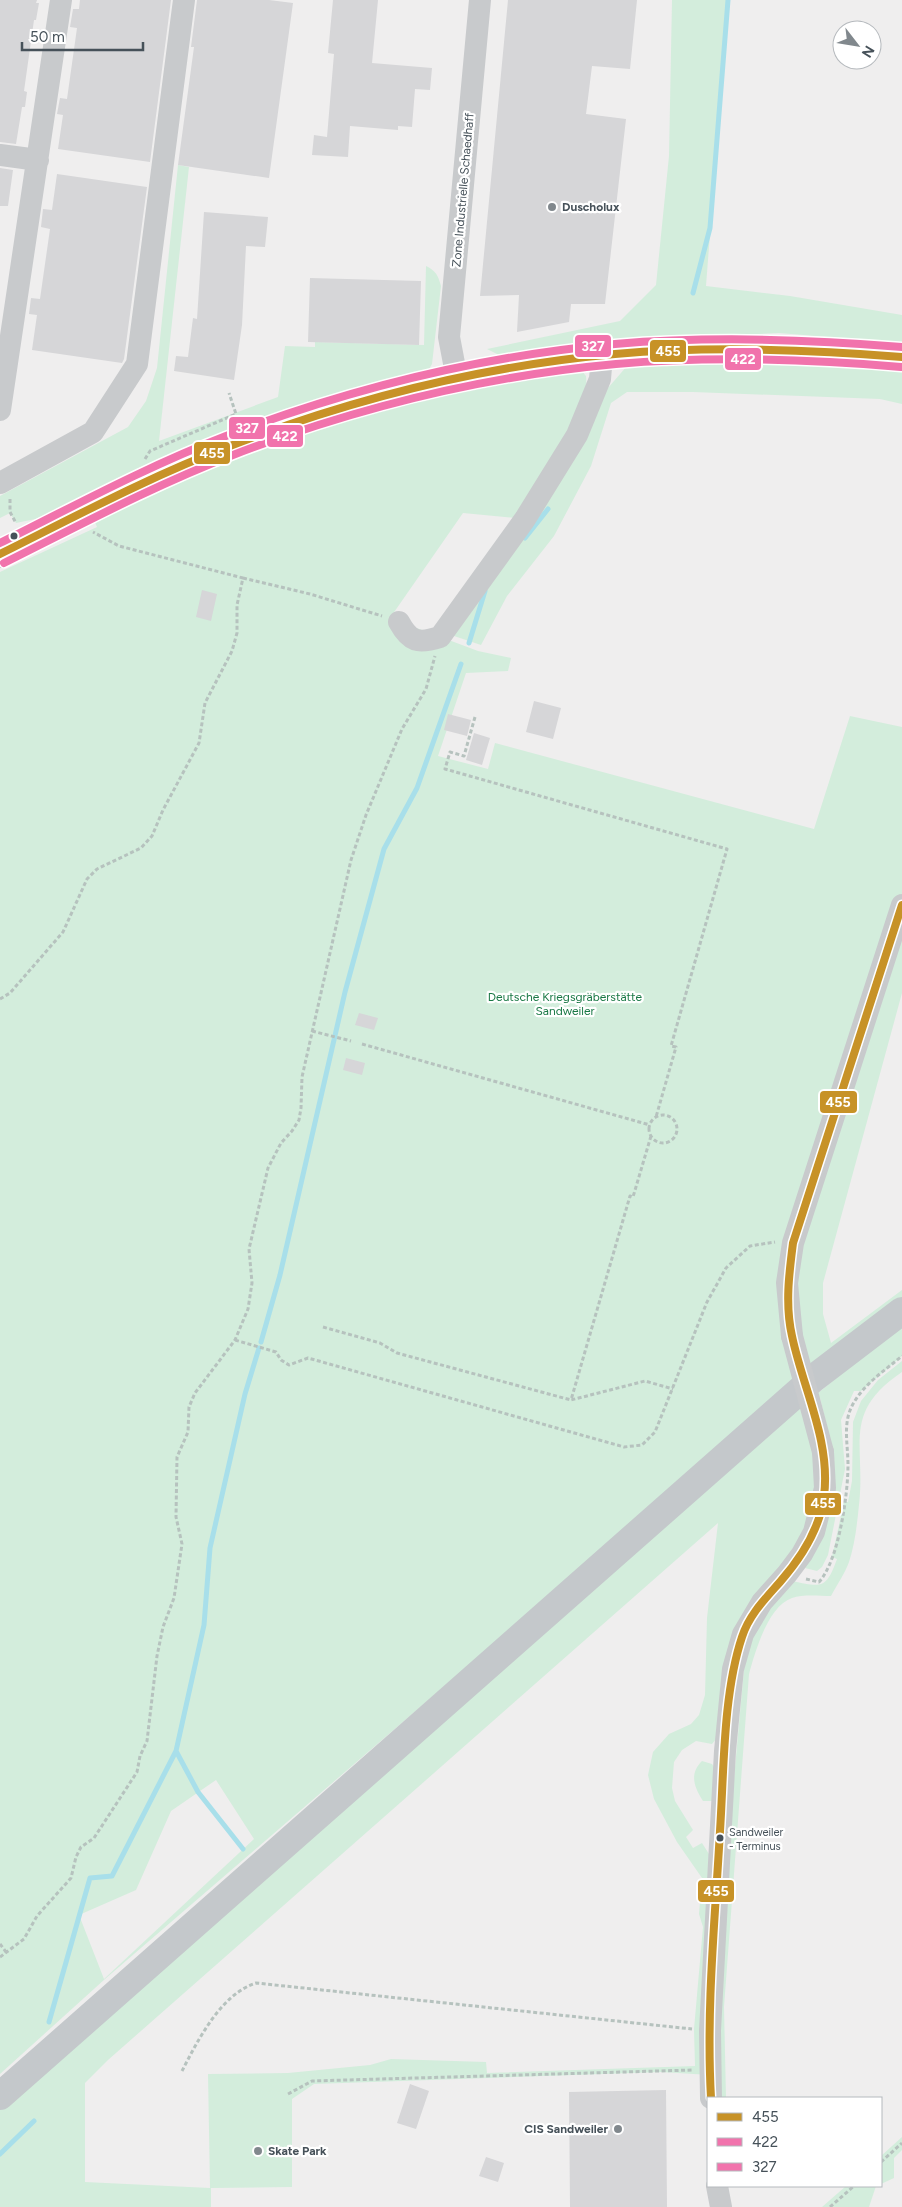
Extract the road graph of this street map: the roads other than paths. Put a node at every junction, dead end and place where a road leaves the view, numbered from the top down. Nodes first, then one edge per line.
1 (61, 0) edge
2 (184, 0) edge
3 (480, 0) edge
4 (0, 155) edge
5 (38, 160) junction
6 (602, 355) junction
7 (902, 357) edge
8 (457, 379) junction
9 (0, 410) edge
10 (0, 483) edge
11 (0, 554) edge
12 (399, 622) road end
13 (902, 904) edge
14 (902, 1311) edge
15 (0, 2096) edge
16 (711, 2097) edge
17 (717, 2187) edge
18 (721, 2207) edge

1 - 5 street
2 - 10 street
3 - 8 street, Zone Industrielle Schaedhaff
4 - 5 street
5 - 9 street
6 - 7 main road
6 - 8 main road
6 - 12 street
8 - 11 main road
13 - 16 street, bridge
14 - 15 main road
17 - 18 street

